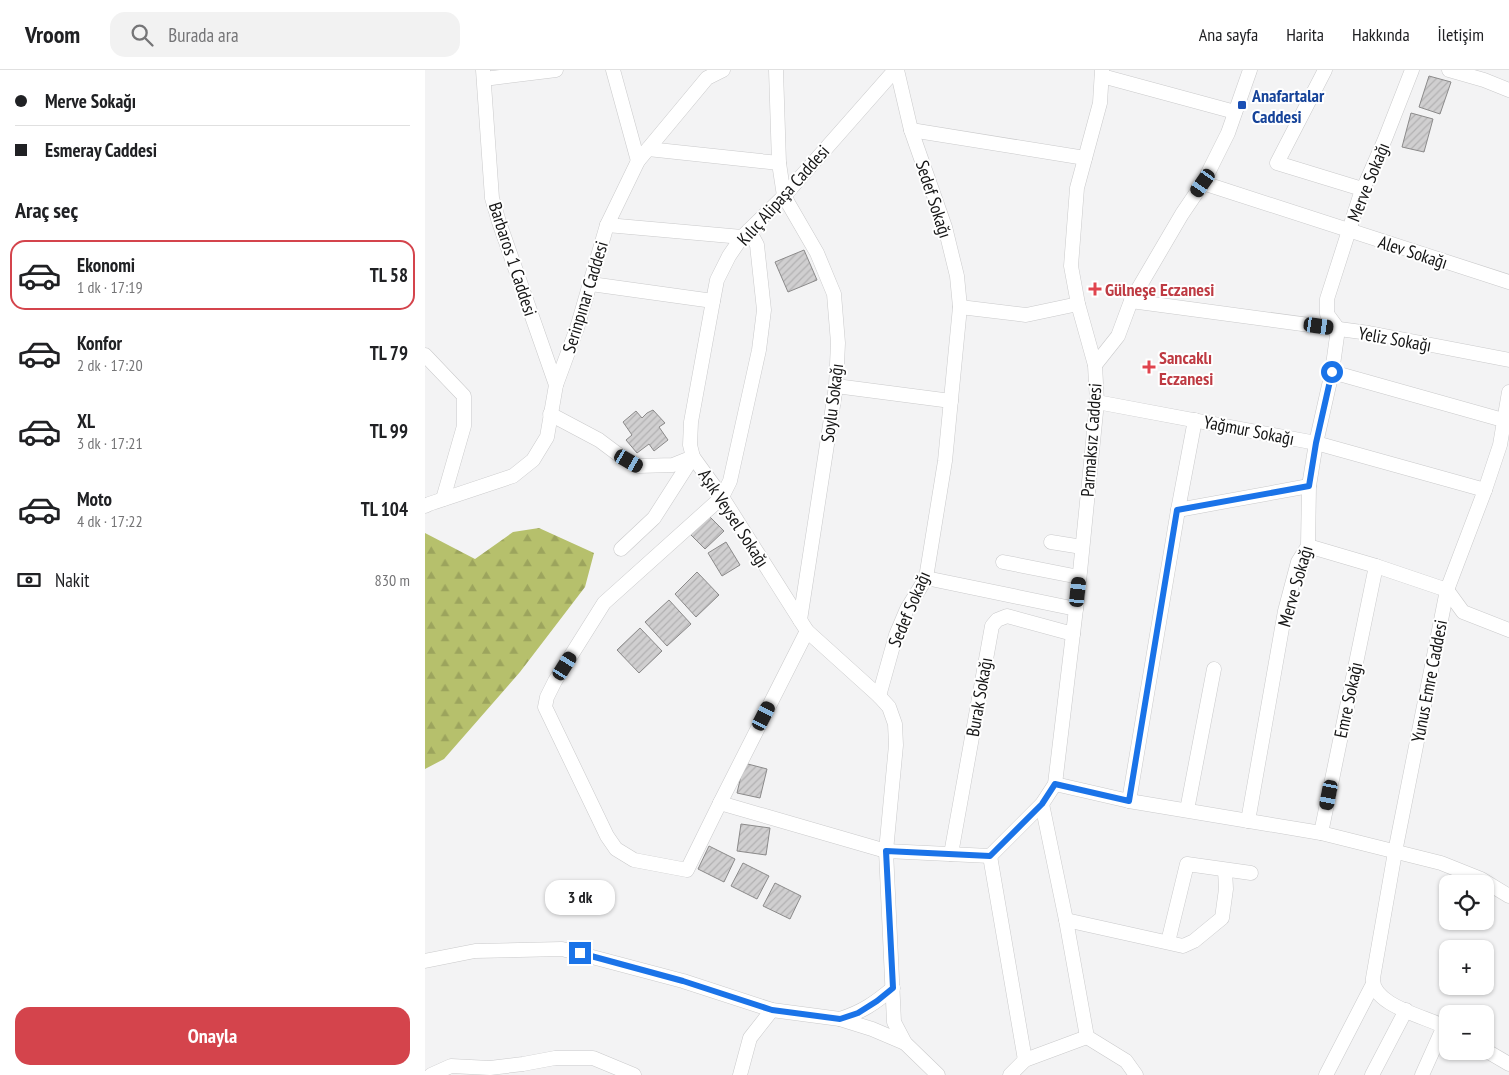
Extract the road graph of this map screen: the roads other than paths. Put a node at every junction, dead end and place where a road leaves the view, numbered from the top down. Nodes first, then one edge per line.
1 (556, 70) edge
2 (613, 70) edge
3 (723, 70) edge
4 (777, 70) edge
5 (896, 70) edge
6 (1250, 70) edge
7 (1325, 70) edge
8 (1412, 70) edge
9 (1449, 70) edge
10 (1102, 73) edge
11 (483, 74) edge
12 (706, 74) edge
13 (1486, 75) edge
14 (1509, 90) edge
15 (1235, 112) junction
16 (911, 130) junction
17 (649, 149) junction
18 (1085, 158) junction
19 (638, 161) junction
20 (779, 163) junction
21 (1203, 183) junction
22 (1362, 189) junction
23 (784, 196) junction
24 (607, 225) junction
25 (1349, 231) junction
26 (746, 234) junction
27 (1509, 282) edge
28 (591, 284) junction
29 (713, 301) junction
30 (1131, 301) junction
31 (1078, 304) junction
32 (960, 307) junction
33 (1338, 329) junction
34 (425, 355) edge
35 (1509, 360) edge
36 (1095, 366) junction
37 (1332, 372) junction
38 (557, 385) junction
39 (836, 386) junction
40 (1509, 392) edge
41 (951, 401) junction
42 (1097, 402) junction
43 (551, 414) junction
44 (1195, 420) junction
45 (1503, 420) junction
46 (1316, 443) junction
47 (1505, 446) edge
48 (693, 457) junction
49 (1309, 486) junction
50 (1485, 490) junction
51 (722, 497) junction
52 (443, 499) junction
53 (425, 506) edge
54 (1177, 510) junction
55 (1051, 542) dead end
56 (1308, 546) junction
57 (1082, 547) junction
58 (621, 549) dead end
59 (1003, 562) dead end
60 (1376, 566) junction
61 (1079, 577) junction
62 (926, 578) junction
63 (1447, 590) junction
64 (1076, 609) junction
65 (804, 625) junction
66 (1509, 630) edge
67 (1073, 634) junction
68 (1214, 669) dead end
69 (879, 696) junction
70 (1055, 784) junction
71 (1129, 801) junction
72 (720, 802) junction
73 (1042, 804) junction
74 (1187, 810) junction
75 (1248, 822) junction
76 (1321, 834) junction
77 (886, 851) junction
78 (1395, 852) junction
79 (951, 854) junction
80 (990, 856) junction
81 (1225, 870) junction
82 (1251, 873) dead end
83 (1509, 896) edge
84 (1066, 920) junction
85 (1168, 942) junction
86 (425, 961) edge
87 (1373, 981) junction
88 (893, 988) junction
89 (772, 1010) junction
90 (1407, 1010) junction
91 (840, 1019) junction
92 (1439, 1024) edge
93 (1087, 1037) junction
94 (1439, 1041) edge
95 (905, 1043) junction
96 (1494, 1055) edge
97 (1025, 1060) junction
98 (1509, 1064) edge
99 (491, 1072) edge
100 (431, 1075) edge
101 (634, 1075) edge
102 (740, 1075) edge
103 (938, 1075) edge
104 (1010, 1075) edge
105 (1136, 1075) edge
106 (1326, 1075) edge
107 (1372, 1075) edge
108 (1422, 1075) edge

1 - 11 street
2 - 19 street
3 - 12 street, Serinpınar Caddesi
4 - 20 street
5 - 16 street, Sedef Sokağı
5 - 23 street, Kılıç Alipaşa Caddesi
6 - 15 street
7 - 22 street
8 - 22 street, Merve Sokağı
9 - 13 street
10 - 15 street
10 - 18 street, Parmaksız Caddesi
11 - 38 street, Barbaros 1 Caddesi
12 - 17 street, Serinpınar Caddesi
13 - 14 street
15 - 21 street
16 - 18 street
16 - 32 street, Sedef Sokağı
17 - 19 street, Serinpınar Caddesi
17 - 20 street
18 - 31 street, Parmaksız Caddesi
19 - 24 street, Serinpınar Caddesi
20 - 23 street
21 - 25 street, Alev Sokağı
21 - 30 street
22 - 25 street, Merve Sokağı
23 - 26 street, Kılıç Alipaşa Caddesi
23 - 39 street, Soylu Sokağı
24 - 26 street
24 - 28 street, Serinpınar Caddesi
25 - 27 street, Alev Sokağı
25 - 33 street, Merve Sokağı
26 - 29 street, Kılıç Alipaşa Caddesi
26 - 51 street
28 - 29 street
28 - 38 street, Serinpınar Caddesi
29 - 48 street, Kılıç Alipaşa Caddesi
30 - 33 street, Yeliz Sokağı
30 - 36 street
31 - 32 street
31 - 36 street, Parmaksız Caddesi
32 - 41 street, Sedef Sokağı
33 - 35 street, Yeliz Sokağı
33 - 37 street, Merve Sokağı
34 - 52 street
36 - 42 street, Parmaksız Caddesi
37 - 45 street
37 - 46 street, Merve Sokağı
38 - 43 street, Serinpınar Caddesi
39 - 41 street
39 - 65 street, Soylu Sokağı
40 - 45 street, Yunus Emre Caddesi
41 - 62 street, Sedef Sokağı
42 - 44 street, Yağmur Sokağı
42 - 57 street, Parmaksız Caddesi
43 - 48 street, Aşık Veysel Sokağı
43 - 52 street, Serinpınar Caddesi
44 - 46 street, Yağmur Sokağı
44 - 54 street
45 - 47 street, Yunus Emre Caddesi
46 - 49 street, Merve Sokağı
46 - 50 street, Yağmur Sokağı
47 - 50 street, Yunus Emre Caddesi
48 - 51 street, Aşık Veysel Sokağı
48 - 58 street
49 - 54 street
49 - 56 street, Merve Sokağı
50 - 63 street, Yunus Emre Caddesi
51 - 65 street, Aşık Veysel Sokağı
51 - 72 street, Soylu Sokağı
52 - 53 street, Serinpınar Caddesi
54 - 71 street
55 - 57 street
56 - 60 street
56 - 75 street, Merve Sokağı
57 - 61 street, Parmaksız Caddesi
59 - 61 street
60 - 63 street
60 - 76 street, Emre Sokağı
61 - 64 street, Parmaksız Caddesi
62 - 64 street
62 - 69 street, Sedef Sokağı
63 - 66 street
63 - 78 street, Yunus Emre Caddesi
64 - 67 street, Parmaksız Caddesi
65 - 69 street, Aşık Veysel Sokağı
65 - 72 street, Soylu Sokağı
67 - 70 street, Parmaksız Caddesi
67 - 79 street, Burak Sokağı
68 - 74 street
69 - 77 street
70 - 71 street
70 - 73 street
71 - 74 street
72 - 77 street
73 - 80 street
73 - 84 street
74 - 75 street
75 - 76 street
76 - 78 street
77 - 79 street
77 - 88 street
78 - 83 street
78 - 87 street, Yunus Emre Caddesi
79 - 80 street
80 - 97 street
81 - 82 street
81 - 85 street
81 - 85 street
84 - 85 street
84 - 93 street
86 - 89 street
87 - 90 street
87 - 106 street, Yunus Emre Caddesi
88 - 91 street
88 - 95 street
89 - 91 street
89 - 102 street
90 - 92 street
90 - 107 street
91 - 95 street
93 - 97 street
93 - 105 street
94 - 108 street
95 - 103 street
96 - 98 street
97 - 104 street
99 - 100 street
99 - 101 street

